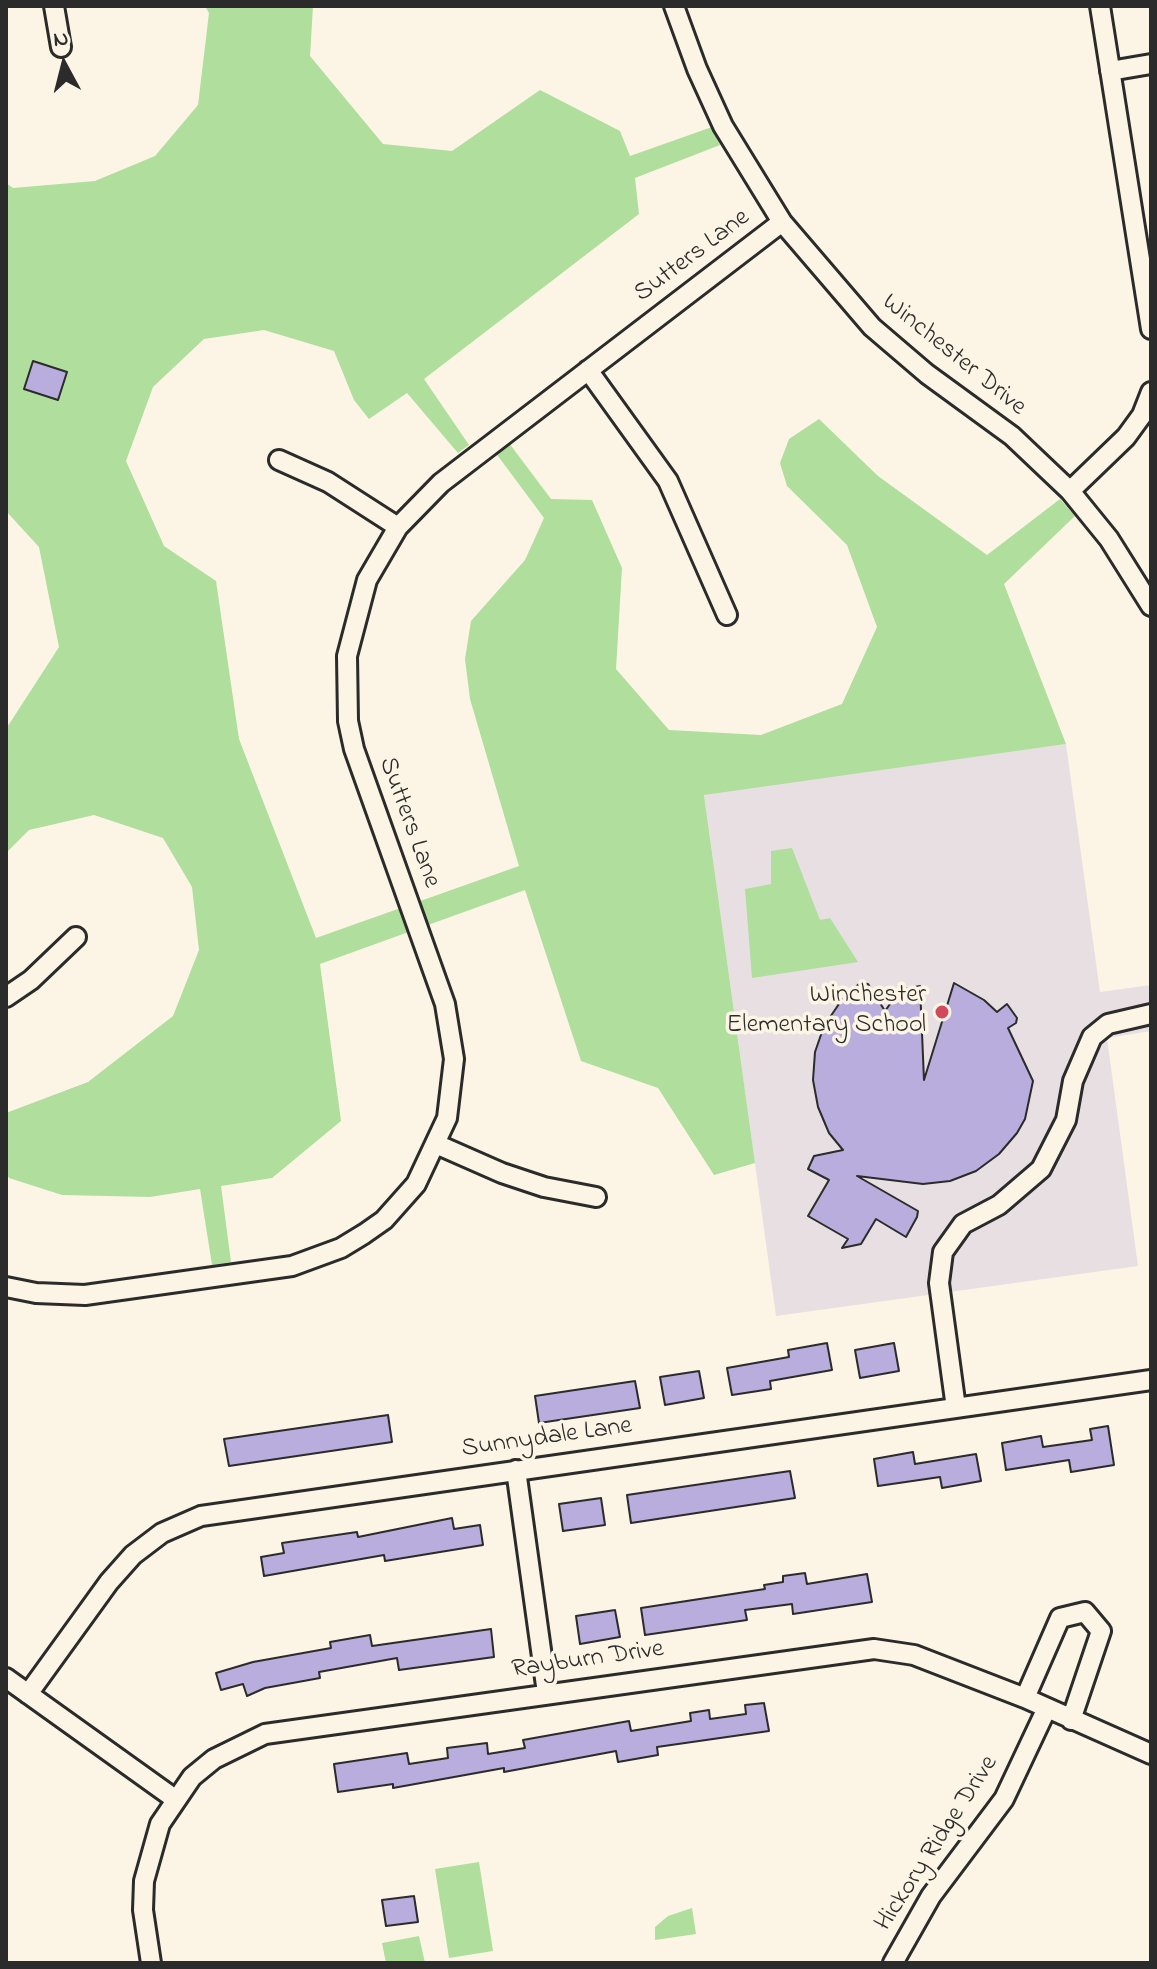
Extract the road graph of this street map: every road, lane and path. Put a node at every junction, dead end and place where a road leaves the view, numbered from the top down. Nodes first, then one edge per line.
1 (54, 6) edge
2 (674, 6) edge
3 (1100, 6) edge
4 (61, 47) dead end
5 (1151, 64) edge
6 (1110, 71) junction
7 (782, 222) junction
8 (1151, 329) edge
9 (588, 370) junction
10 (1151, 392) edge
11 (279, 460) dead end
12 (1070, 491) junction
13 (398, 527) junction
14 (1151, 606) edge
15 (727, 615) dead end
16 (76, 937) dead end
17 (6, 997) edge
18 (1151, 1014) edge
19 (436, 1144) junction
20 (596, 1197) dead end
21 (6, 1287) edge
22 (1151, 1380) edge
23 (956, 1408) junction
24 (516, 1470) junction
25 (6, 1678) edge
26 (547, 1693) junction
27 (28, 1694) junction
28 (1025, 1698) junction
29 (1046, 1710) junction
30 (1071, 1720) junction
31 (1151, 1754) edge
32 (175, 1799) junction
33 (151, 1963) edge
34 (893, 1963) edge

1 - 4 street
2 - 7 street, Winchester Drive
3 - 6 street
5 - 6 street
6 - 8 street
7 - 9 street, Sutters Lane
7 - 12 street, Winchester Drive
9 - 13 street, Sutters Lane
9 - 15 street
10 - 12 street
11 - 13 street
12 - 14 street, Winchester Drive
13 - 19 street, Sutters Lane
16 - 17 street
18 - 23 street
19 - 20 street
19 - 21 street, Sutters Lane
22 - 23 street, Sunnydale Lane
23 - 24 street, Sunnydale Lane
24 - 26 street
24 - 27 street, Sunnydale Lane
25 - 27 street
26 - 28 street, Rayburn Drive
26 - 32 street, Rayburn Drive
27 - 32 street
28 - 29 street, Rayburn Drive
28 - 30 street
29 - 30 street, Rayburn Drive
29 - 34 street, Hickory Ridge Drive
30 - 31 street, Rayburn Drive
32 - 33 street, Rayburn Drive

